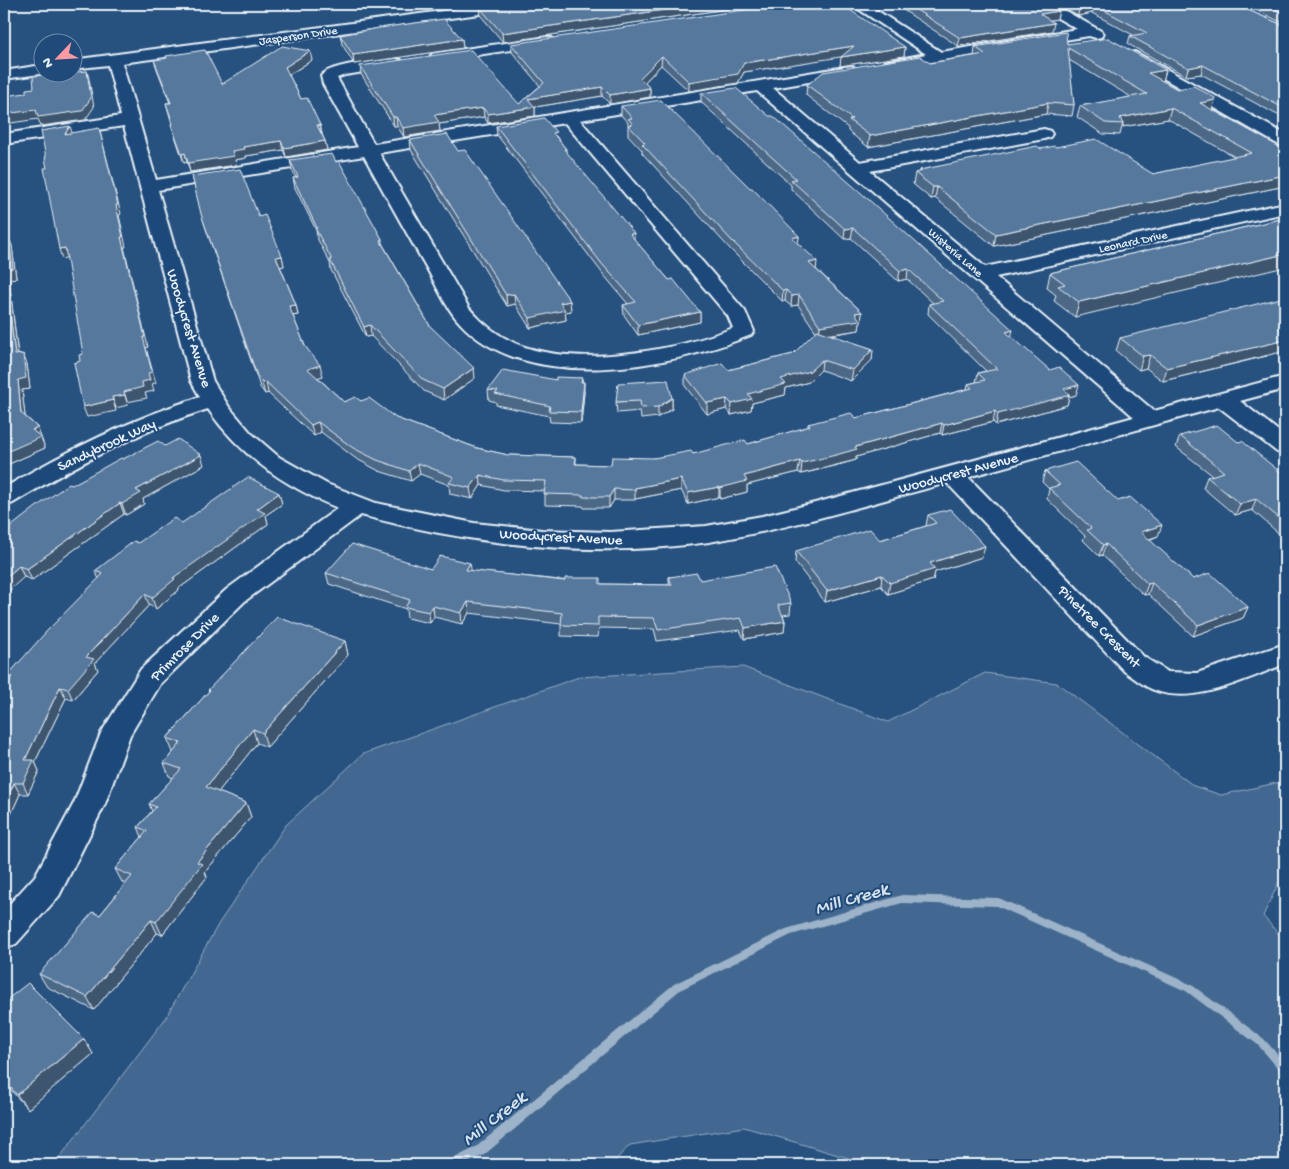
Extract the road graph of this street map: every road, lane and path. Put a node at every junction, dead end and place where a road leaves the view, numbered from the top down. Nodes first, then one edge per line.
1 (524, 4) edge
2 (858, 4) edge
3 (1043, 4) edge
4 (1091, 31) junction
5 (565, 38) edge
6 (1106, 39) edge
7 (1120, 48) edge
8 (938, 56) junction
9 (114, 60) junction
10 (82, 65) edge
11 (32, 71) edge
12 (4, 75) edge
13 (762, 86) junction
14 (570, 118) junction
15 (130, 120) junction
16 (1044, 134) dead end
17 (4, 139) edge
18 (1285, 141) edge
19 (370, 150) junction
20 (857, 168) junction
21 (148, 186) junction
22 (1285, 208) edge
23 (981, 274) junction
24 (1285, 382) edge
25 (1222, 398) junction
26 (212, 400) junction
27 (1149, 418) junction
28 (1285, 447) edge
29 (952, 474) junction
30 (4, 498) edge
31 (357, 506) junction
32 (1285, 654) edge
33 (4, 932) edge

1 - 9 street, Jasperson Drive
2 - 8 street
3 - 4 street
4 - 6 street
4 - 8 street
5 - 19 street
7 - 18 street
8 - 13 street
9 - 10 street, Jasperson Drive
9 - 15 street, Woodycrest Avenue
11 - 12 street
13 - 14 street
13 - 20 street, Wisteria Lane
14 - 19 street
14 - 19 street
15 - 17 street
15 - 21 street, Woodycrest Avenue
16 - 20 street
19 - 21 street
20 - 23 street, Wisteria Lane
21 - 26 street, Woodycrest Avenue
22 - 23 street, Leonard Drive
23 - 27 street, Wisteria Lane
24 - 25 street, Woodycrest Avenue
25 - 27 street, Woodycrest Avenue
25 - 28 street
26 - 30 street, Sandybrook Way
26 - 31 street, Woodycrest Avenue
27 - 29 street, Woodycrest Avenue
29 - 31 street, Woodycrest Avenue
29 - 32 street, Pinetree Crescent
31 - 33 street, Primrose Drive

